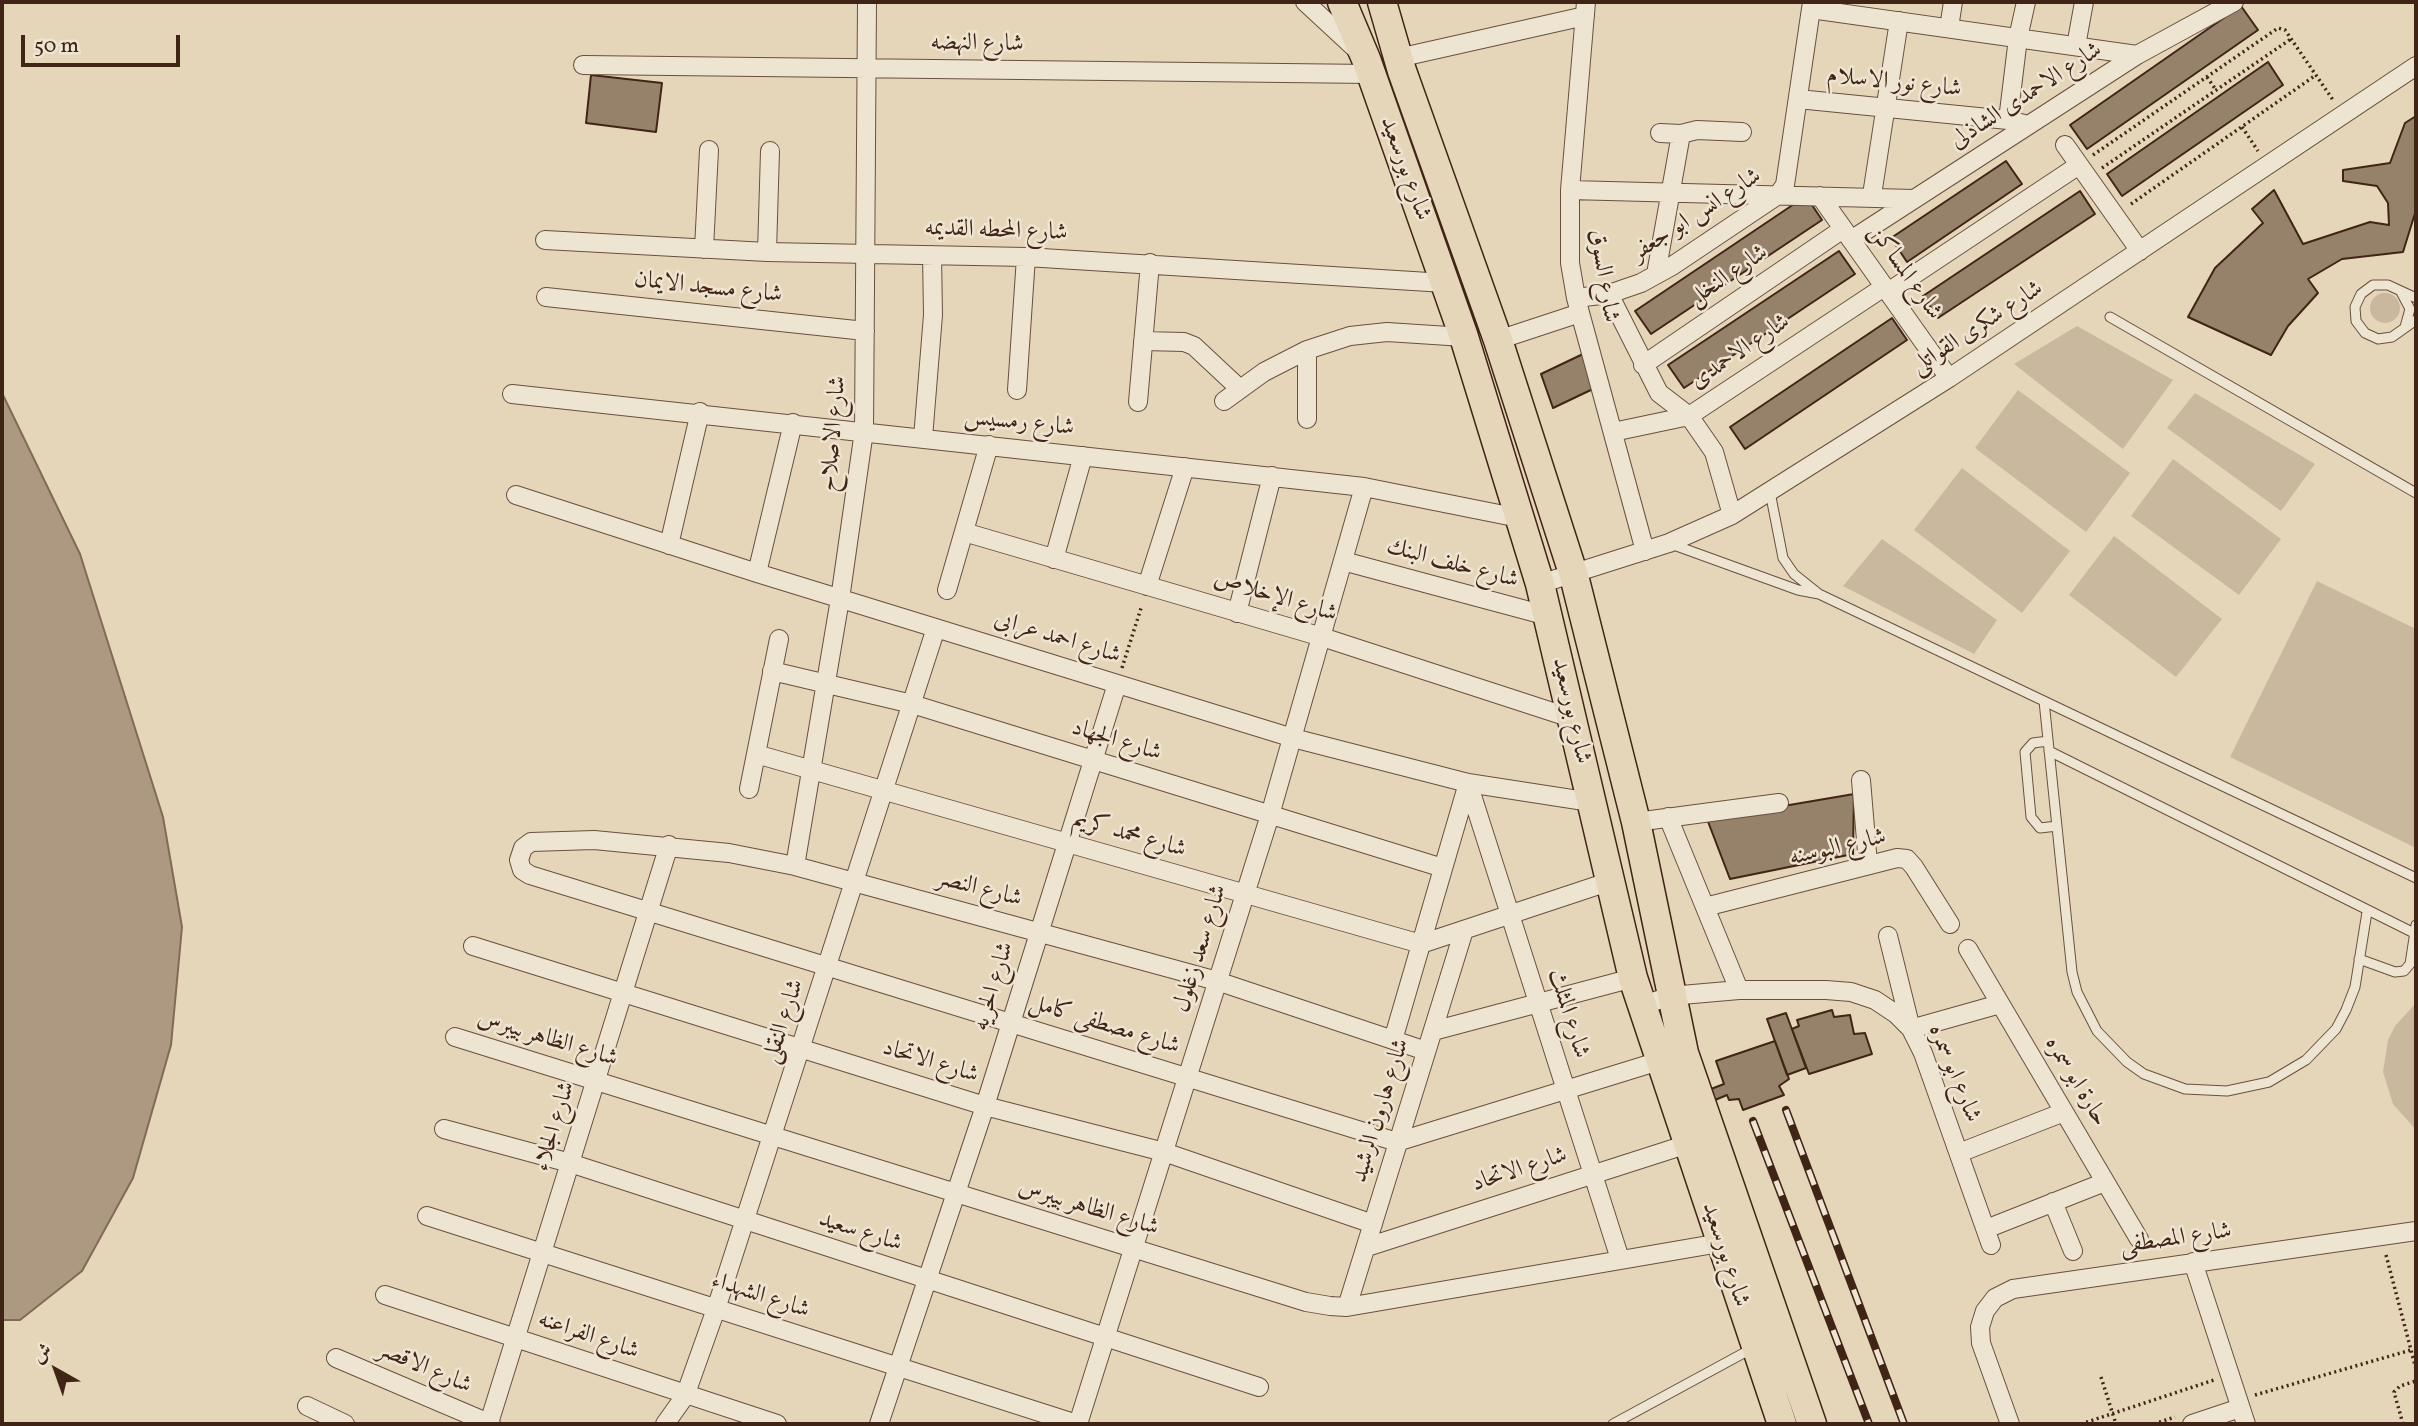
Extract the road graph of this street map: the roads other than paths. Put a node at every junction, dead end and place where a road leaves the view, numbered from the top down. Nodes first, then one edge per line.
1 (867, 2) edge
2 (1305, 2) edge
3 (1342, 2) edge
4 (1382, 2) edge
5 (1953, 2) edge
6 (2026, 2) edge
7 (2084, 2) edge
8 (2234, 2) edge
9 (1812, 5) edge
10 (2212, 6) edge
11 (1586, 9) edge
12 (1888, 14) edge
13 (1949, 28) junction
14 (2018, 38) junction
15 (2076, 46) junction
16 (2137, 55) junction
17 (1398, 58) junction
18 (583, 65) dead end
19 (2416, 65) edge
20 (1368, 66) junction
21 (867, 68) junction
22 (1798, 99) junction
23 (1885, 108) junction
24 (2008, 120) junction
25 (2028, 125) junction
26 (1742, 132) dead end
27 (1660, 133) dead end
28 (1681, 134) junction
29 (2065, 145) dead end
30 (709, 150) dead end
31 (770, 151) dead end
32 (2084, 171) junction
33 (1570, 190) junction
34 (1671, 192) junction
35 (1778, 195) junction
36 (1872, 195) junction
37 (1820, 196) junction
38 (1914, 199) junction
39 (1847, 234) junction
40 (545, 240) dead end
41 (704, 249) junction
42 (2140, 251) junction
43 (767, 252) junction
44 (865, 254) junction
45 (932, 255) junction
46 (1026, 257) junction
47 (1150, 263) junction
48 (1656, 274) junction
49 (1445, 283) junction
50 (1886, 290) junction
51 (2401, 291) junction
52 (1609, 293) junction
53 (546, 297) dead end
54 (2416, 298) edge
55 (1578, 306) junction
56 (2110, 317) dead end
57 (2416, 320) edge
58 (2404, 329) junction
59 (865, 331) junction
60 (1464, 337) junction
61 (1498, 340) junction
62 (1143, 341) junction
63 (1307, 350) junction
64 (1643, 365) junction
65 (1949, 378) junction
66 (1240, 389) junction
67 (1017, 390) dead end
68 (512, 394) dead end
69 (1224, 401) dead end
70 (1138, 402) dead end
71 (700, 412) junction
72 (1689, 416) junction
73 (1307, 419) dead end
74 (793, 423) junction
75 (864, 431) junction
76 (1613, 432) junction
77 (923, 438) junction
78 (989, 445) junction
79 (1083, 456) junction
80 (1185, 467) junction
81 (1272, 476) junction
82 (1364, 487) junction
83 (1770, 492) junction
84 (2416, 493) edge
85 (516, 495) dead end
86 (1732, 515) junction
87 (1518, 518) junction
88 (964, 532) junction
89 (1669, 543) junction
90 (669, 545) junction
91 (1645, 551) junction
92 (1054, 559) junction
93 (1343, 561) junction
94 (757, 573) junction
95 (1574, 576) junction
96 (1540, 584) junction
97 (1147, 586) junction
98 (947, 590) dead end
99 (1819, 594) junction
100 (840, 599) junction
101 (1237, 612) junction
102 (1548, 617) junction
103 (936, 628) junction
104 (1322, 637) junction
105 (779, 639) dead end
106 (772, 670) junction
107 (827, 683) junction
108 (1117, 684) junction
109 (2044, 701) junction
110 (912, 704) junction
111 (1571, 718) junction
112 (1293, 738) junction
113 (2049, 746) junction
114 (756, 754) junction
115 (1093, 760) junction
116 (812, 770) junction
117 (1861, 780) dead end
118 (1468, 783) junction
119 (749, 789) dead end
120 (884, 791) junction
121 (1591, 802) junction
122 (1779, 803) dead end
123 (1270, 815) junction
124 (1668, 817) junction
125 (1636, 822) junction
126 (2057, 826) junction
127 (1066, 843) junction
128 (669, 845) junction
129 (519, 860) joint
130 (1868, 864) junction
131 (795, 866) junction
132 (1443, 868) junction
133 (2416, 878) edge
134 (1608, 882) junction
135 (855, 883) junction
136 (1245, 895) junction
137 (1705, 907) junction
138 (649, 912) junction
139 (2367, 912) junction
140 (1511, 915) junction
141 (1950, 924) dead end
142 (2415, 929) edge
143 (1464, 930) junction
144 (1038, 932) junction
145 (1888, 936) dead end
146 (1421, 943) junction
147 (473, 946) dead end
148 (1968, 949) dead end
149 (2359, 959) junction
150 (828, 967) junction
151 (1633, 978) junction
152 (1217, 981) junction
153 (1739, 990) junction
154 (624, 993) junction
155 (1670, 996) junction
156 (2000, 1003) junction
157 (1538, 1004) junction
158 (1641, 1006) junction
159 (1010, 1023) junction
160 (1911, 1029) junction
161 (1433, 1031) junction
162 (455, 1037) dead end
163 (1393, 1040) junction
164 (802, 1048) junction
165 (1426, 1051) junction
166 (1671, 1057) junction
167 (1187, 1077) junction
168 (596, 1081) junction
169 (1564, 1088) junction
170 (985, 1106) junction
171 (2064, 1112) junction
172 (444, 1129) dead end
173 (773, 1136) junction
174 (1397, 1142) junction
175 (1688, 1144) junction
176 (1164, 1152) junction
177 (1959, 1153) junction
178 (570, 1163) junction
179 (1591, 1174) junction
180 (2105, 1182) junction
181 (956, 1193) junction
182 (2053, 1202) junction
183 (427, 1216) dead end
184 (745, 1222) junction
185 (1373, 1224) junction
186 (2416, 1231) edge
187 (2139, 1239) dead end
188 (1720, 1243) junction
189 (1367, 1247) junction
190 (1134, 1249) junction
191 (2073, 1251) dead end
192 (542, 1253) junction
193 (1620, 1259) junction
194 (2193, 1262) junction
195 (928, 1280) junction
196 (385, 1295) dead end
197 (1347, 1307) junction
198 (716, 1309) junction
199 (1780, 1336) junction
200 (1106, 1338) junction
201 (515, 1339) junction
202 (1754, 1348) junction
203 (337, 1358) dead end
204 (898, 1367) junction
205 (1259, 1387) dead end
206 (685, 1396) junction
207 (307, 1406) dead end
208 (2241, 1411) edge
209 (345, 1424) edge
210 (490, 1424) edge
211 (665, 1424) edge
212 (776, 1424) edge
213 (879, 1424) edge
214 (1078, 1424) edge
215 (1613, 1424) edge
216 (1782, 1424) edge
217 (1812, 1424) edge
218 (2010, 1424) edge
219 (2192, 1424) edge

1 - 21 street, شارع الاصلاح
2 - 20 street
3 - 20 main road, شارع بورسعيد
4 - 17 main road, شارع بورسعيد
5 - 13 street
6 - 14 street
7 - 15 street
8 - 10 street, شارع الاحمدى الشاذلى
9 - 12 street
9 - 22 street, شارع انس ابو جعفر
10 - 16 street, شارع الاحمدى الشاذلى
11 - 17 street
11 - 33 street, شارع السوق
12 - 13 street
12 - 23 street
13 - 14 street
14 - 15 street
14 - 24 street
15 - 16 street
16 - 25 street, شارع الاحمدى الشاذلى
17 - 61 main road, شارع بورسعيد
18 - 21 street, شارع النهضه
19 - 42 street, شارع شكرى القواتلى
20 - 21 street, شارع النهضه
20 - 49 main road, شارع بورسعيد
21 - 44 street, شارع الاصلاح
22 - 23 street, شارع نور الاسلام
22 - 35 street, شارع انس ابو جعفر
23 - 24 street, شارع نور الاسلام
23 - 36 street
24 - 25 street, شارع نور الاسلام
25 - 38 street, شارع الاحمدى الشاذلى
26 - 28 street
27 - 28 street
28 - 34 street
29 - 32 street
30 - 41 street
31 - 43 street
32 - 42 street
32 - 50 street, شارع الاحمدى
33 - 34 street
33 - 55 street, شارع السوق
34 - 35 street
34 - 48 street
35 - 37 street
35 - 48 street, شارع انس ابو جعفر
36 - 37 street
36 - 38 street
37 - 39 street, شارع المساكن
38 - 39 street, شارع الاحمدى الشاذلى
39 - 50 street, شارع المساكن
39 - 64 street, شارع النخل
40 - 41 street, شارع المحطه القديمه
41 - 43 street, شارع المحطه القديمه
42 - 65 street, شارع شكرى القواتلى
43 - 44 street, شارع المحطه القديمه
44 - 45 street, شارع المحطه القديمه
44 - 59 street, شارع الاصلاح
45 - 46 street, شارع المحطه القديمه
45 - 77 street
46 - 47 street, شارع المحطه القديمه
46 - 67 street
47 - 49 street, شارع المحطه القديمه
47 - 62 street
48 - 52 street, شارع انس ابو جعفر
49 - 60 main road, شارع بورسعيد
50 - 65 street, شارع المساكن
50 - 72 street, شارع الاحمدى
51 - 54 lane
51 - 58 lane
51 - 58 lane
52 - 55 street, شارع انس ابو جعفر
52 - 64 street
53 - 59 street, شارع مسجد الايمان
55 - 61 street, شارع انس ابو جعفر
55 - 76 street, شارع السوق
56 - 84 lane
57 - 58 lane
59 - 75 street, شارع الاصلاح
60 - 63 street
60 - 87 main road, شارع بورسعيد
61 - 95 main road, شارع بورسعيد
62 - 66 street
62 - 70 street
63 - 66 street
63 - 73 street
64 - 72 street
65 - 83 street, شارع شكرى القواتلى
66 - 69 street
68 - 71 street, شارع رمسيس
71 - 74 street, شارع رمسيس
71 - 90 street
72 - 76 street, شارع الاحمدى
72 - 86 street
74 - 75 street, شارع رمسيس
74 - 94 street
75 - 77 street, شارع رمسيس
75 - 100 street, شارع الاصلاح
76 - 91 street, شارع السوق
77 - 78 street, شارع رمسيس
78 - 79 street, شارع رمسيس
78 - 88 street
79 - 80 street, شارع رمسيس
79 - 92 street
80 - 81 street, شارع رمسيس
80 - 97 street
81 - 82 street, شارع رمسيس
81 - 101 street
82 - 87 street, شارع رمسيس
82 - 93 street, شارع سعد زغلول
83 - 86 street, شارع شكرى القواتلى
83 - 99 lane
85 - 90 street, شارع احمد عرابى
86 - 89 street, شارع شكرى القواتلى
87 - 96 main road, شارع بورسعيد
88 - 92 street, شارع الإخلاص
88 - 98 street
89 - 91 street, شارع شكرى القواتلى
89 - 99 lane
90 - 94 street, شارع احمد عرابى
91 - 95 street, شارع شكرى القواتلى
92 - 97 street, شارع الإخلاص
93 - 102 street, شارع خلف البنك
93 - 104 street, شارع سعد زغلول
94 - 100 street, شارع احمد عرابى
95 - 96 street, شارع شكرى القواتلى
95 - 125 main road, شارع بورسعيد
96 - 102 main road, شارع بورسعيد
97 - 101 street, شارع الإخلاص
99 - 109 lane
100 - 103 street, شارع احمد عرابى
100 - 107 street, شارع الاصلاح
101 - 104 street, شارع الإخلاص
102 - 111 main road, شارع بورسعيد
103 - 108 street, شارع احمد عرابى
103 - 110 street, شارع النقلى
104 - 111 street, شارع الإخلاص
104 - 112 street, شارع سعد زغلول
105 - 106 street
106 - 107 street, شارع الجهاد
106 - 114 street
107 - 110 street, شارع الجهاد
107 - 116 street, شارع الاصلاح
108 - 112 street, شارع احمد عرابى
108 - 115 street, شارع الحريه
109 - 113 lane
109 - 133 lane
110 - 115 street, شارع الجهاد
110 - 120 street, شارع النقلى
111 - 121 main road, شارع بورسعيد
112 - 118 street, شارع احمد عرابى
112 - 123 street, شارع سعد زغلول
113 - 126 lane
113 - 126 lane
113 - 139 lane
114 - 116 street, شارع محمد كريم
114 - 119 street
115 - 123 street, شارع الجهاد
115 - 127 street, شارع الحريه
116 - 120 street, شارع محمد كريم
116 - 131 street, شارع الاصلاح
117 - 130 street
118 - 121 street, شارع احمد عرابى
118 - 132 street
118 - 140 street, شارع المثلث
120 - 127 street, شارع محمد كريم
120 - 135 street, شارع النقلى
121 - 134 main road, شارع بورسعيد
122 - 124 street
123 - 132 street, شارع الجهاد
123 - 136 street, شارع سعد زغلول
124 - 125 street
124 - 137 street
125 - 155 main road, شارع بورسعيد
126 - 149 lane
127 - 136 street, شارع محمد كريم
127 - 144 street, شارع الحريه
128 - 129 street, شارع النصر
128 - 131 street, شارع النصر
128 - 138 street, شارع الجلاء
129 - 138 street, شارع مصطفى كامل
130 - 137 street, شارع البوسنه
130 - 141 street, شارع البوسنه
131 - 135 street, شارع النصر
132 - 146 street
134 - 140 street
134 - 151 main road, شارع بورسعيد
135 - 144 street, شارع النصر
135 - 150 street, شارع النقلى
136 - 146 street, شارع محمد كريم
136 - 152 street, شارع سعد زغلول
137 - 153 street
138 - 150 street, شارع مصطفى كامل
138 - 154 street, شارع الجلاء
139 - 142 lane
139 - 149 lane
140 - 143 street
140 - 157 street, شارع المثلث
142 - 149 lane
143 - 146 street
143 - 161 street, شارع هارون الرشيد
144 - 152 street, شارع النصر
144 - 159 street, شارع الحريه
145 - 160 street
146 - 163 street
147 - 154 street, شارع الاتحاد
148 - 156 street, حارة ابو سمره
150 - 159 street, شارع مصطفى كامل
150 - 164 street, شارع النقلى
151 - 157 street
151 - 158 main road, شارع بورسعيد
152 - 163 street, شارع النصر
152 - 167 street, شارع سعد زغلول
153 - 155 street, شارع ابو سمره
153 - 160 street, شارع ابو سمره
154 - 164 street, شارع الاتحاد
154 - 168 street, شارع الجلاء
155 - 158 street, شارع ابو سمره
155 - 166 main road, شارع بورسعيد
156 - 160 street
156 - 171 street, حارة ابو سمره
157 - 161 street
157 - 169 street, شارع المثلث
158 - 166 main road, شارع بورسعيد
159 - 167 street, شارع مصطفى كامل
159 - 170 street, شارع الحريه
160 - 177 street, شارع ابو سمره
161 - 165 street, شارع هارون الرشيد
162 - 168 street, شارع الظاهر بيبرس
163 - 165 street, شارع النصر
164 - 170 street, شارع الاتحاد
164 - 173 street, شارع النقلى
165 - 174 street, شارع هارون الرشيد
166 - 169 street
166 - 175 main road, شارع بورسعيد
166 - 199 main road, شارع بورسعيد
167 - 174 street, شارع مصطفى كامل
167 - 176 street, شارع سعد زغلول
168 - 173 street, شارع الظاهر بيبرس
168 - 178 street, شارع الجلاء
169 - 174 street
169 - 179 street, شارع المثلث
170 - 176 street, شارع الاتحاد
170 - 181 street, شارع الحريه
171 - 177 street
171 - 180 street, حارة ابو سمره
172 - 178 street, شارع سعيد
173 - 181 street, شارع الظاهر بيبرس
173 - 184 street, شارع النقلى
174 - 185 street, شارع هارون الرشيد
175 - 179 street, شارع الاتحاد
175 - 188 main road, شارع بورسعيد
176 - 185 street, شارع الاتحاد
176 - 190 street, شارع سعد زغلول
177 - 182 street, شارع ابو سمره
178 - 184 street, شارع سعيد
178 - 192 street, شارع الجلاء
179 - 189 street, شارع الاتحاد
179 - 193 street, شارع المثلث
180 - 182 street
180 - 187 street, حارة ابو سمره
181 - 190 street, شارع الظاهر بيبرس
181 - 195 street, شارع الحريه
182 - 191 street
183 - 192 street, شارع الشهداء
184 - 195 street, شارع سعيد
184 - 198 street, شارع النقلى
185 - 189 street, شارع هارون الرشيد
186 - 194 street, شارع المصطفى
188 - 193 street, شارع الظاهر بيبرس
188 - 202 main road, شارع بورسعيد
189 - 197 street, شارع هارون الرشيد
190 - 197 street, شارع الظاهر بيبرس
190 - 200 street, شارع سعد زغلول
192 - 198 street, شارع الشهداء
192 - 201 street, شارع الجلاء
193 - 197 street, شارع الظاهر بيبرس
194 - 208 street
194 - 218 street, شارع المصطفى
195 - 200 street, شارع سعيد
195 - 204 street, شارع الحريه
196 - 201 street, شارع الفراعنه
198 - 204 street, شارع الشهداء
198 - 206 street, شارع النقلى
199 - 202 main road
199 - 217 main road, شارع بورسعيد
200 - 205 street, شارع سعيد
200 - 214 street, شارع سعد زغلول
201 - 206 street, شارع الفراعنه
201 - 210 street, شارع الجلاء
202 - 215 lane
202 - 216 main road, شارع بورسعيد
203 - 210 street, شارع الاقصر
204 - 213 street, شارع الحريه
204 - 214 street, شارع الشهداء
206 - 211 street, شارع النقلى
206 - 212 street, شارع الفراعنه
207 - 209 street
208 - 219 street

